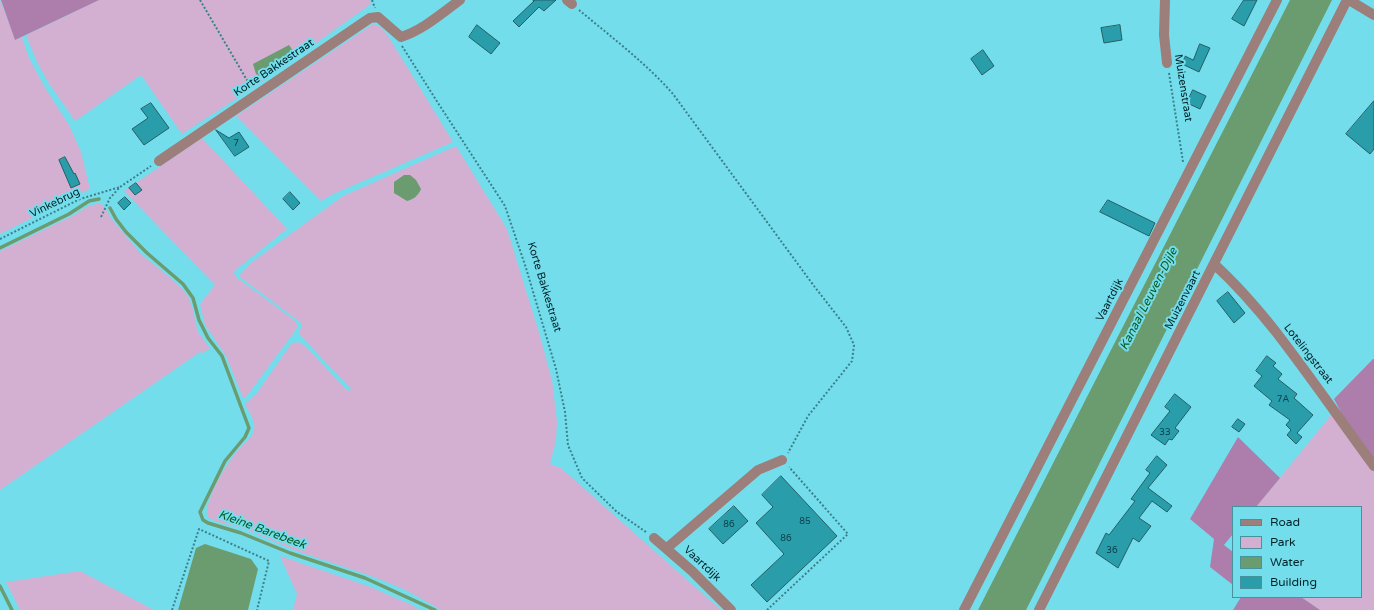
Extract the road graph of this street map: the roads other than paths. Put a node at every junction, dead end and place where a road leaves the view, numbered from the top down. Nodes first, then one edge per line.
1 (460, 0) edge
2 (1165, 0) edge
3 (1277, 0) edge
4 (1348, 0) edge
5 (1374, 15) edge
6 (1167, 63) road end
7 (159, 160) road end
8 (1214, 264) junction
9 (785, 457) road end
10 (1374, 466) edge
11 (654, 538) road end
12 (667, 548) junction
13 (731, 610) edge
14 (964, 610) edge
15 (1039, 610) edge

1 - 7 street, Korte Bakkestraat
2 - 6 street, Muizenstraat
3 - 14 street, Vaartdijk
4 - 5 street
4 - 8 street, Muizenvaart
8 - 10 street, Lotelingstraat
8 - 15 street, Muizenvaart
9 - 12 street
11 - 12 street, Vaartdijk
12 - 13 street, Vaartdijk

